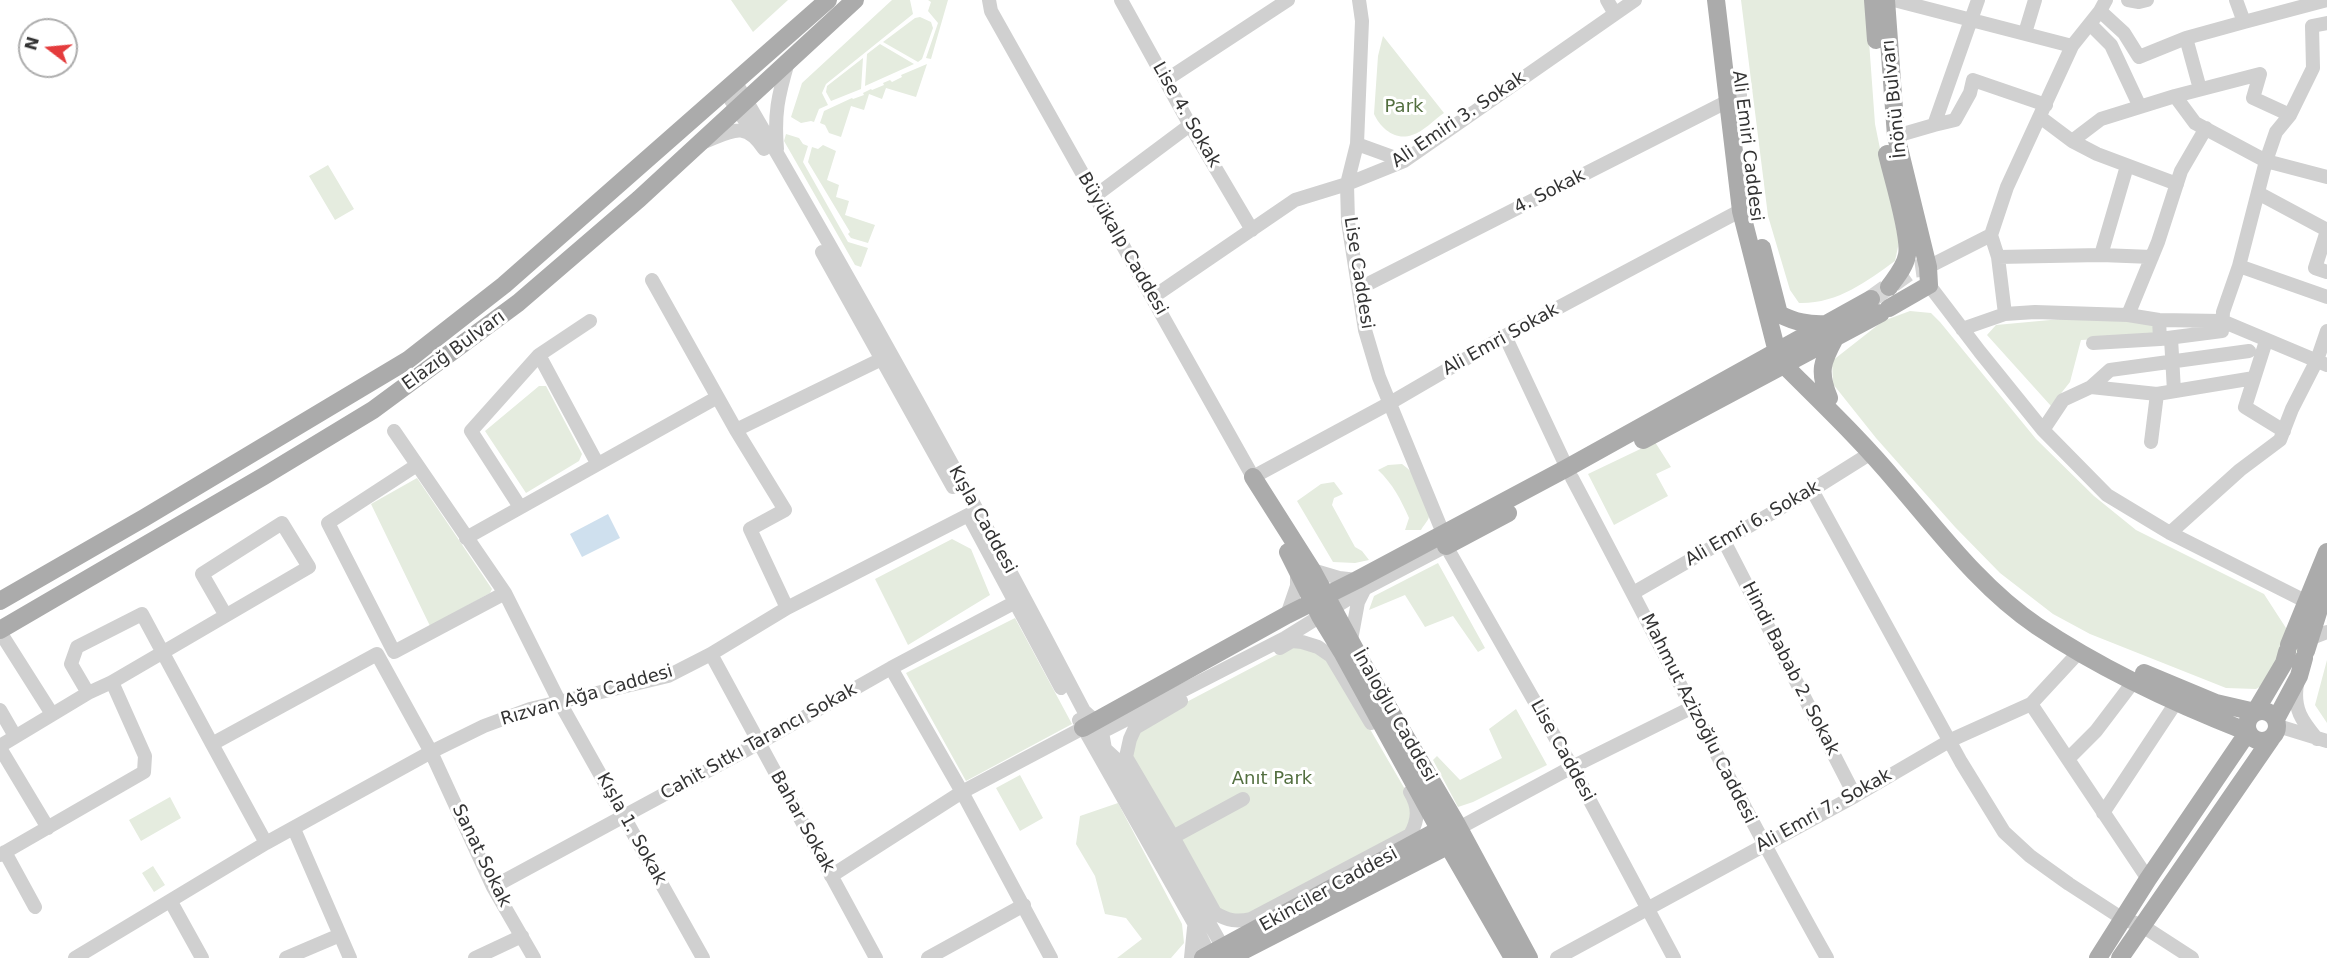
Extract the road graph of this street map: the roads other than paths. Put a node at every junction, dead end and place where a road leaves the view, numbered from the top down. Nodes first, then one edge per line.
1 (828, 0) edge
2 (855, 0) edge
3 (979, 0) edge
4 (1121, 0) edge
5 (1288, 0) edge
6 (1359, 0) edge
7 (1607, 0) edge
8 (1635, 0) edge
9 (1716, 0) edge
10 (1728, 0) edge
11 (1873, 0) edge
12 (1886, 0) edge
13 (1894, 0) edge
14 (1978, 0) edge
15 (2035, 0) edge
16 (2128, 0) edge
17 (2147, 0) edge
18 (2236, 0) edge
19 (2326, 0) edge
20 (2103, 5) edge
21 (990, 6) edge
22 (1615, 14) junction
23 (1971, 19) junction
24 (2244, 22) junction
25 (2327, 23) edge
26 (2090, 24) junction
27 (2025, 33) junction
28 (2186, 38) junction
29 (2072, 46) junction
30 (788, 62) junction
31 (1166, 80) junction
32 (729, 86) junction
33 (2200, 89) junction
34 (2175, 96) junction
35 (1734, 98) junction
36 (741, 105) junction
37 (2140, 106) junction
38 (2043, 111) junction
39 (2290, 115) junction
40 (1190, 125) junction
41 (1934, 125) junction
42 (2206, 128) junction
43 (755, 135) junction
44 (1896, 136) junction
45 (2072, 141) junction
46 (1357, 144) junction
47 (697, 146) junction
48 (777, 154) junction
49 (1404, 161) junction
50 (2266, 161) junction
51 (2127, 166) junction
52 (2327, 177) edge
53 (1347, 184) junction
54 (2177, 184) junction
55 (2258, 193) junction
56 (1095, 196) junction
57 (1746, 208) junction
58 (1252, 230) junction
59 (2327, 230) edge
60 (1991, 235) junction
61 (2101, 255) junction
62 (1998, 256) junction
63 (2152, 257) junction
64 (2240, 266) junction
65 (2327, 272) edge
66 (1929, 276) junction
67 (652, 280) dead end
68 (1889, 287) dead end
69 (1360, 288) junction
70 (1153, 297) junction
71 (2327, 297) edge
72 (1779, 314) junction
73 (2005, 314) junction
74 (2128, 315) junction
75 (2159, 320) junction
76 (590, 321) dead end
77 (2222, 321) junction
78 (1962, 329) junction
79 (1832, 331) junction
80 (2327, 332) edge
81 (1506, 336) junction
82 (2166, 338) junction
83 (2266, 341) junction
84 (2093, 343) dead end
85 (2248, 351) dead end
86 (539, 356) junction
87 (887, 356) junction
88 (1786, 356) junction
89 (2172, 362) junction
90 (2322, 362) edge
91 (2254, 378) junction
92 (2091, 387) junction
93 (2174, 391) junction
94 (2157, 394) junction
95 (716, 398) junction
96 (1829, 398) junction
97 (1390, 404) junction
98 (394, 430) dead end
99 (736, 430) junction
100 (2043, 430) junction
101 (2284, 431) junction
102 (1853, 432) junction
103 (2151, 442) dead end
104 (1871, 453) junction
105 (597, 463) junction
106 (417, 465) junction
107 (1570, 473) junction
108 (1253, 477) junction
109 (1812, 490) junction
110 (520, 507) junction
111 (972, 513) junction
112 (2170, 533) junction
113 (466, 538) junction
114 (1444, 540) junction
115 (1724, 542) junction
116 (2327, 552) edge
117 (1304, 570) junction
118 (2327, 584) edge
119 (1360, 585) junction
120 (505, 593) junction
121 (1633, 593) junction
122 (1020, 600) junction
123 (0, 601) edge
124 (1322, 606) junction
125 (2317, 606) edge
126 (787, 608) junction
127 (225, 615) junction
128 (1287, 615) junction
129 (0, 631) edge
130 (2327, 632) edge
131 (1285, 638) junction
132 (1347, 646) junction
133 (2080, 651) junction
134 (162, 652) junction
135 (711, 654) junction
136 (2299, 654) junction
137 (891, 668) junction
138 (2134, 681) junction
139 (112, 682) junction
140 (88, 693) junction
141 (559, 701) junction
142 (2177, 701) junction
143 (2031, 704) junction
144 (1691, 708) junction
145 (0, 710) edge
146 (2255, 712) junction
147 (52, 714) junction
148 (1134, 716) junction
149 (2223, 723) junction
150 (2275, 728) junction
151 (1092, 730) junction
152 (2248, 732) junction
153 (15, 736) junction
154 (2322, 740) edge
155 (1951, 741) junction
156 (759, 743) junction
157 (212, 744) junction
158 (0, 747) edge
159 (431, 752) junction
160 (2068, 759) junction
161 (2228, 760) junction
162 (1118, 761) junction
163 (1572, 767) junction
164 (962, 792) junction
165 (1855, 796) junction
166 (1242, 799) dead end
167 (1426, 804) junction
168 (2103, 813) junction
169 (624, 816) junction
170 (48, 828) junction
171 (294, 829) junction
172 (1453, 832) junction
173 (1173, 837) junction
174 (266, 843) junction
175 (1413, 844) junction
176 (1763, 845) junction
177 (2, 854) edge
178 (831, 876) junction
179 (2148, 879) junction
180 (493, 887) junction
181 (171, 902) junction
182 (1024, 905) junction
183 (36, 907) dead end
184 (1646, 908) junction
185 (2123, 919) junction
186 (1200, 920) junction
187 (2141, 925) junction
188 (1259, 928) junction
189 (340, 935) junction
190 (522, 936) junction
191 (1213, 956) edge
192 (75, 958) edge
193 (202, 958) edge
194 (286, 958) edge
195 (350, 958) edge
196 (475, 958) edge
197 (534, 958) edge
198 (703, 958) edge
199 (876, 958) edge
200 (928, 958) edge
201 (1051, 958) edge
202 (1513, 958) edge
203 (1529, 958) edge
204 (1557, 958) edge
205 (1674, 958) edge
206 (1827, 958) edge
207 (2098, 958) edge
208 (2120, 958) edge
209 (2192, 958) edge

1 - 32 main road, Elazığ Bulvarı
2 - 30 main road, Elazığ Bulvarı
3 - 21 street, Büyükalp Caddesi
4 - 31 street, Lise 4. Sokak
5 - 31 street
6 - 46 street, Lise Caddesi
7 - 22 street
8 - 22 street, Ali Emiri 3. Sokak
9 - 35 main road
10 - 35 main road, Ali Emiri Caddesi
11 - 68 main road
12 - 44 main road, İnönü Bulvarı
13 - 23 street
14 - 23 street
15 - 27 street
16 - 17 street
18 - 24 street
19 - 24 street
20 - 26 street
20 - 28 street
21 - 56 street, Büyükalp Caddesi
22 - 49 street, Ali Emiri 3. Sokak
23 - 27 street
23 - 41 street
24 - 28 street
25 - 39 street
26 - 29 street
26 - 37 street
27 - 29 street
28 - 33 street
29 - 38 street
30 - 36 main road, Elazığ Bulvarı
30 - 48 street
31 - 40 street, Lise 4. Sokak
32 - 36 street, Kışla Caddesi
32 - 123 main road, Elazığ Bulvarı
33 - 34 street
33 - 39 street
34 - 37 street
34 - 42 street
35 - 57 main road, Ali Emiri Caddesi
35 - 69 street, 4. Sokak
36 - 43 street
36 - 47 main road, Elazığ Bulvarı
36 - 48 street, Kışla Caddesi
37 - 45 street
38 - 41 street
38 - 45 street
38 - 60 street
39 - 50 street
40 - 56 street
40 - 58 street, Lise 4. Sokak
41 - 44 street
42 - 50 street
42 - 54 street
43 - 47 street
43 - 87 street
44 - 66 main road, İnönü Bulvarı
45 - 51 street
46 - 49 street
46 - 53 street, Lise Caddesi
47 - 129 main road, Elazığ Bulvarı
48 - 87 street, Kışla Caddesi
49 - 53 street, Ali Emiri 3. Sokak
50 - 52 street
50 - 55 street
51 - 54 street
51 - 61 street
53 - 58 street, Ali Emiri 3. Sokak
53 - 69 street, Lise Caddesi
54 - 63 street
55 - 59 street
55 - 64 street
56 - 70 street, Büyükalp Caddesi
57 - 72 main road, Ali Emiri Caddesi
57 - 81 street, Ali Emri Sokak
57 - 88 main road
58 - 70 street, Ali Emiri 3. Sokak
59 - 65 street
60 - 62 street
60 - 66 street
61 - 62 street
61 - 63 street
62 - 73 street
63 - 74 street
64 - 71 street
64 - 77 street
66 - 78 street
66 - 79 main road
67 - 95 street
69 - 97 street, Lise Caddesi
70 - 108 street, Büyükalp Caddesi
72 - 79 main road
72 - 88 main road, Ali Emiri Caddesi
73 - 74 street
73 - 78 street
74 - 75 street
75 - 77 street
75 - 82 street
76 - 86 street
77 - 82 street
77 - 83 street
78 - 100 street
79 - 88 main road
79 - 96 main road
80 - 90 street
81 - 97 street, Ali Emri Sokak
81 - 107 street, Mahmut Azizoğlu Caddesi
82 - 84 street
82 - 89 street
83 - 90 street
83 - 91 street
85 - 89 street
86 - 105 street
86 - 110 street
87 - 99 street
87 - 111 street, Kışla Caddesi
88 - 96 main road
88 - 102 main road
88 - 107 main road
89 - 92 street
89 - 93 street
90 - 101 street
91 - 93 street
91 - 101 street
92 - 94 street
92 - 100 street
93 - 94 street
94 - 103 street
95 - 99 street
95 - 105 street
96 - 102 main road
97 - 108 street, Ali Emri Sokak
97 - 114 street, Lise Caddesi
98 - 106 street, Kışla 1. Sokak
99 - 126 street
100 - 112 street
101 - 112 street
102 - 104 main road
104 - 109 street, Ali Emri 6. Sokak
104 - 133 main road
105 - 110 street
106 - 113 street, Kışla 1. Sokak
106 - 120 street
107 - 114 main road
107 - 121 street, Mahmut Azizoğlu Caddesi
108 - 117 main road
109 - 115 street, Ali Emri 6. Sokak
109 - 155 street
110 - 113 street
111 - 122 street, Kışla Caddesi
111 - 126 street, Rızvan Ağa Caddesi
112 - 125 street
113 - 120 street, Kışla 1. Sokak
114 - 119 main road
114 - 163 street, Lise Caddesi
115 - 121 street, Ali Emri 6. Sokak
115 - 165 street, Hindi Babab 2. Sokak
116 - 125 main road
117 - 119 street
117 - 124 main road
117 - 128 street
118 - 125 main road
119 - 124 main road
119 - 132 street
120 - 141 street, Kışla 1. Sokak
121 - 144 street, Mahmut Azizoğlu Caddesi
122 - 137 street, Cahit Sıtkı Tarancı Sokak
122 - 151 street, Kışla Caddesi
124 - 128 main road
124 - 131 street
124 - 132 main road
125 - 136 main road
126 - 135 street, Rızvan Ağa Caddesi
127 - 127 street
127 - 134 street
128 - 151 main road
129 - 147 street
130 - 136 street
131 - 132 street
131 - 148 street
132 - 167 main road
132 - 172 main road, İnaloğlu Caddesi
133 - 138 main road
133 - 143 street, Ali Emri 7. Sokak
133 - 146 main road
134 - 139 street
134 - 140 street
134 - 157 street
135 - 141 street, Rızvan Ağa Caddesi
135 - 156 street, Bahar Sokak
136 - 146 main road
136 - 150 main road
136 - 154 street
137 - 156 street, Cahit Sıtkı Tarancı Sokak
137 - 164 street
138 - 142 main road
138 - 160 street
139 - 140 street
139 - 170 street
140 - 147 street
141 - 159 street, Rızvan Ağa Caddesi
141 - 169 street, Kışla 1. Sokak
142 - 149 main road
142 - 168 street
143 - 155 street, Ali Emri 7. Sokak
143 - 160 street
144 - 163 street, Ekinciler Caddesi
144 - 176 street, Mahmut Azizoğlu Caddesi
145 - 153 street
146 - 150 main road
146 - 152 main road
147 - 153 street
148 - 151 street
148 - 162 street
149 - 152 main road
149 - 161 main road
150 - 152 main road
150 - 154 street
150 - 187 main road
151 - 162 street, Kışla Caddesi
151 - 164 street
151 - 186 street
152 - 161 main road
153 - 158 street
155 - 165 street, Ali Emri 7. Sokak
155 - 185 street
156 - 169 street, Cahit Sıtkı Tarancı Sokak
156 - 178 street, Bahar Sokak
157 - 159 street, Sanat Sokak
157 - 174 street
158 - 170 street
159 - 171 street, Rızvan Ağa Caddesi
159 - 180 street, Sanat Sokak
160 - 168 street
161 - 179 main road
162 - 186 street, Kışla Caddesi
163 - 172 street, Ekinciler Caddesi
163 - 184 street, Lise Caddesi
164 - 178 street
164 - 182 street
165 - 176 street, Ali Emri 7. Sokak
166 - 173 street
167 - 172 main road
167 - 175 street
168 - 179 street
169 - 180 street, Cahit Sıtkı Tarancı Sokak
169 - 198 street, Kışla 1. Sokak
170 - 177 street
171 - 174 street, Rızvan Ağa Caddesi
171 - 189 street
172 - 175 main road, Ekinciler Caddesi
172 - 191 main road, Ekinciler Caddesi
172 - 202 main road, İnaloğlu Caddesi
172 - 203 main road, İnaloğlu Caddesi
173 - 173 street
174 - 181 street, Rızvan Ağa Caddesi
175 - 188 main road, Ekinciler Caddesi
176 - 184 street, Ali Emri 7. Sokak
176 - 206 street, Mahmut Azizoğlu Caddesi
177 - 183 street
178 - 199 street, Bahar Sokak
179 - 185 main road
180 - 190 street, Sanat Sokak
181 - 192 street, Rızvan Ağa Caddesi
181 - 193 street
182 - 200 street
182 - 201 street
184 - 204 street, Ali Emri 7. Sokak
184 - 205 street, Lise Caddesi
185 - 187 street
185 - 207 main road
186 - 188 street
186 - 191 street, Kışla Caddesi
186 - 191 street
187 - 208 main road
187 - 209 street
188 - 191 main road, Ekinciler Caddesi
189 - 194 street
189 - 195 street
190 - 196 street
190 - 197 street, Sanat Sokak

